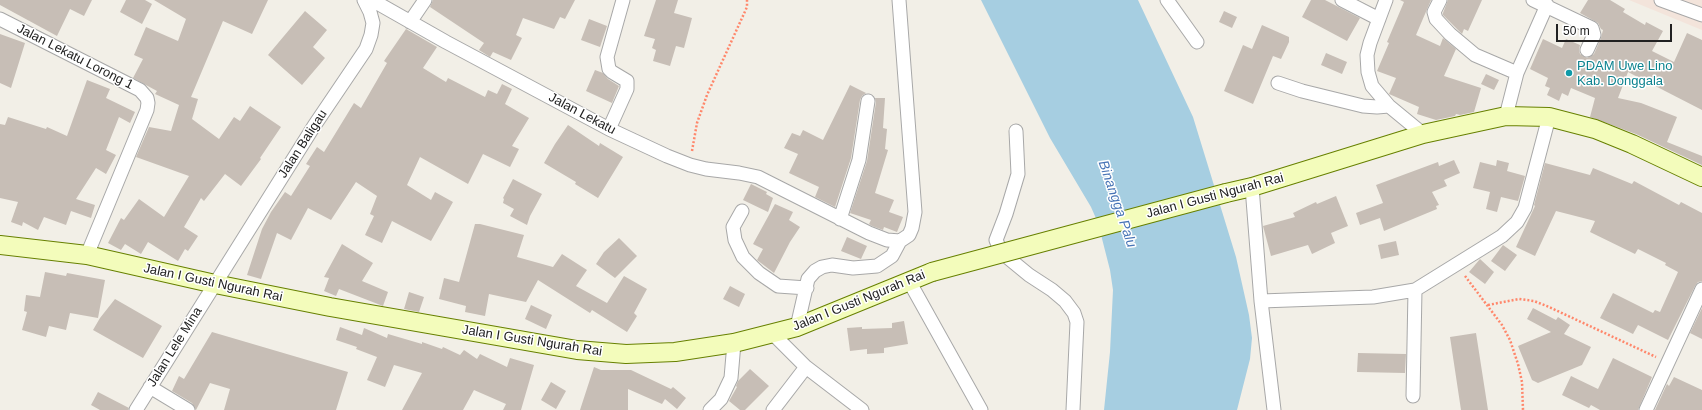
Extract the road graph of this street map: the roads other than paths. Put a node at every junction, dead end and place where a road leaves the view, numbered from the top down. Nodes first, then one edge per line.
1 (364, 0) edge
2 (372, 0) edge
3 (425, 0) edge
4 (623, 0) edge
5 (899, 0) edge
6 (1167, 0) edge
7 (1342, 0) edge
8 (1386, 0) edge
9 (1440, 0) edge
10 (1534, 0) edge
11 (1661, 0) edge
12 (1546, 5) junction
13 (1702, 15) edge
14 (0, 19) edge
15 (1378, 19) junction
16 (410, 22) junction
17 (1197, 42) dead end
18 (1587, 50) dead end
19 (1517, 73) junction
20 (1278, 83) dead end
21 (868, 101) dead end
22 (1389, 106) junction
23 (1506, 116) junction
24 (1549, 117) junction
25 (608, 129) junction
26 (1016, 131) dead end
27 (1423, 134) junction
28 (1702, 177) edge
29 (1252, 187) junction
30 (742, 211) dead end
31 (840, 219) junction
32 (900, 242) junction
33 (0, 245) edge
34 (88, 255) junction
35 (909, 281) junction
36 (215, 284) junction
37 (806, 288) junction
38 (1702, 289) edge
39 (1415, 290) junction
40 (1261, 301) junction
41 (797, 327) junction
42 (771, 332) junction
43 (734, 343) junction
44 (806, 367) junction
45 (150, 387) junction
46 (1413, 396) dead end
47 (136, 410) edge
48 (188, 410) edge
49 (710, 410) edge
50 (773, 410) edge
51 (862, 410) edge
52 (981, 410) edge
53 (1073, 410) edge
54 (1274, 410) edge
55 (1646, 410) edge

1 - 36 street, Jalan Baligau
2 - 16 street, Jalan Lekatu
3 - 16 street
4 - 25 street
5 - 32 street
6 - 17 street
7 - 15 street
8 - 15 street
9 - 19 street
10 - 12 street
11 - 13 street
12 - 18 street
12 - 19 street
14 - 34 street, Jalan Lekatu Lorong 1
15 - 22 street
16 - 25 street, Jalan Lekatu
19 - 23 street
20 - 22 street
21 - 31 street
22 - 27 street
23 - 24 main road, Jalan I Gusti Ngurah Rai
23 - 27 main road, Jalan I Gusti Ngurah Rai
24 - 28 main road, Jalan I Gusti Ngurah Rai
24 - 39 street
25 - 31 street, Jalan Lekatu
26 - 53 street
27 - 29 main road, Jalan I Gusti Ngurah Rai
29 - 35 main road, Jalan I Gusti Ngurah Rai, bridge
29 - 40 street
30 - 37 street
31 - 32 street, Jalan Lekatu
32 - 37 street
33 - 34 main road, Jalan I Gusti Ngurah Rai
34 - 36 main road, Jalan I Gusti Ngurah Rai
35 - 41 main road, Jalan I Gusti Ngurah Rai
35 - 52 street
36 - 43 main road, Jalan I Gusti Ngurah Rai
36 - 45 street, Jalan Lele Mina
37 - 41 street
38 - 55 street
39 - 40 street
39 - 46 street
40 - 54 street
41 - 42 main road, Jalan I Gusti Ngurah Rai
42 - 43 main road, Jalan I Gusti Ngurah Rai
42 - 44 street
43 - 49 street
44 - 50 street
44 - 51 street
45 - 47 street, Jalan Lele Mina
45 - 48 street

